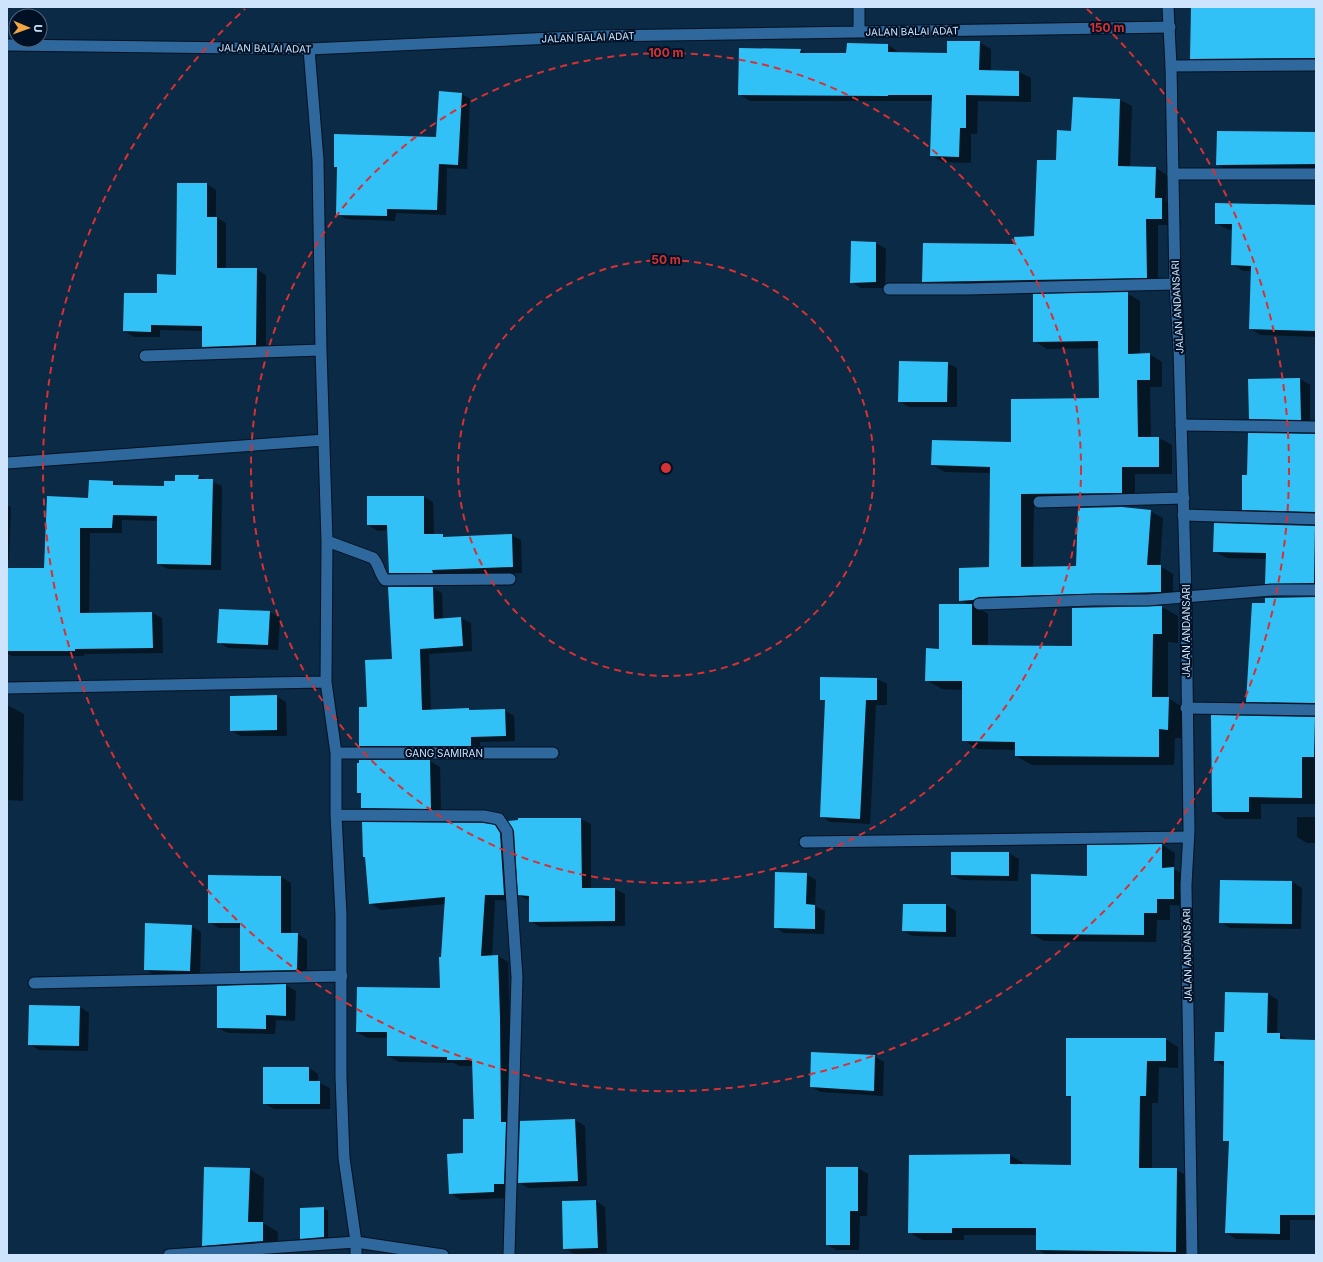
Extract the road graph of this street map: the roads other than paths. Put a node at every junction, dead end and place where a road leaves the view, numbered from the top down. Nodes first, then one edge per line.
1 (859, 7) edge
2 (1168, 7) edge
3 (1170, 27) junction
4 (859, 32) junction
5 (7, 45) edge
6 (308, 48) junction
7 (1316, 65) edge
8 (1171, 66) junction
9 (1173, 174) junction
10 (1316, 174) edge
11 (1174, 284) junction
12 (889, 289) dead end
13 (320, 350) junction
14 (145, 356) dead end
15 (1181, 425) junction
16 (1316, 427) edge
17 (324, 440) junction
18 (7, 463) edge
19 (1184, 498) junction
20 (1039, 502) dead end
21 (1184, 515) junction
22 (1316, 519) edge
23 (327, 541) junction
24 (510, 579) dead end
25 (1316, 590) edge
26 (1186, 597) junction
27 (979, 604) dead end
28 (326, 682) junction
29 (7, 688) edge
30 (1186, 708) junction
31 (1316, 710) edge
32 (336, 753) junction
33 (553, 753) dead end
34 (336, 815) junction
35 (1188, 837) junction
36 (805, 842) dead end
37 (342, 976) junction
38 (34, 983) dead end
39 (356, 1242) junction
40 (169, 1255) edge
41 (356, 1255) edge
42 (443, 1255) edge
43 (509, 1255) edge
44 (1192, 1255) edge

1 - 4 street
2 - 3 street, JALAN ANDANSARI
3 - 4 street, JALAN BALAI ADAT
3 - 8 street, JALAN ANDANSARI
4 - 6 street, JALAN BALAI ADAT
5 - 6 street, JALAN BALAI ADAT
6 - 13 street
7 - 8 street
8 - 9 street, JALAN ANDANSARI
9 - 10 street
9 - 11 street, JALAN ANDANSARI
11 - 12 street
11 - 15 street, JALAN ANDANSARI
13 - 14 street
13 - 17 street
15 - 16 street
15 - 19 street, JALAN ANDANSARI
17 - 18 street
17 - 23 street
19 - 20 street
19 - 21 street, JALAN ANDANSARI
21 - 22 street
21 - 26 street, JALAN ANDANSARI
23 - 24 street
23 - 28 street
25 - 26 street
26 - 27 street
26 - 30 street, JALAN ANDANSARI
28 - 29 street
28 - 32 street
30 - 31 street
30 - 35 street, JALAN ANDANSARI
32 - 33 street, GANG SAMIRAN
32 - 34 street
34 - 37 street
34 - 43 street
35 - 36 street
35 - 44 street, JALAN ANDANSARI
37 - 38 street
37 - 39 street
39 - 40 street
39 - 41 street
39 - 42 street

